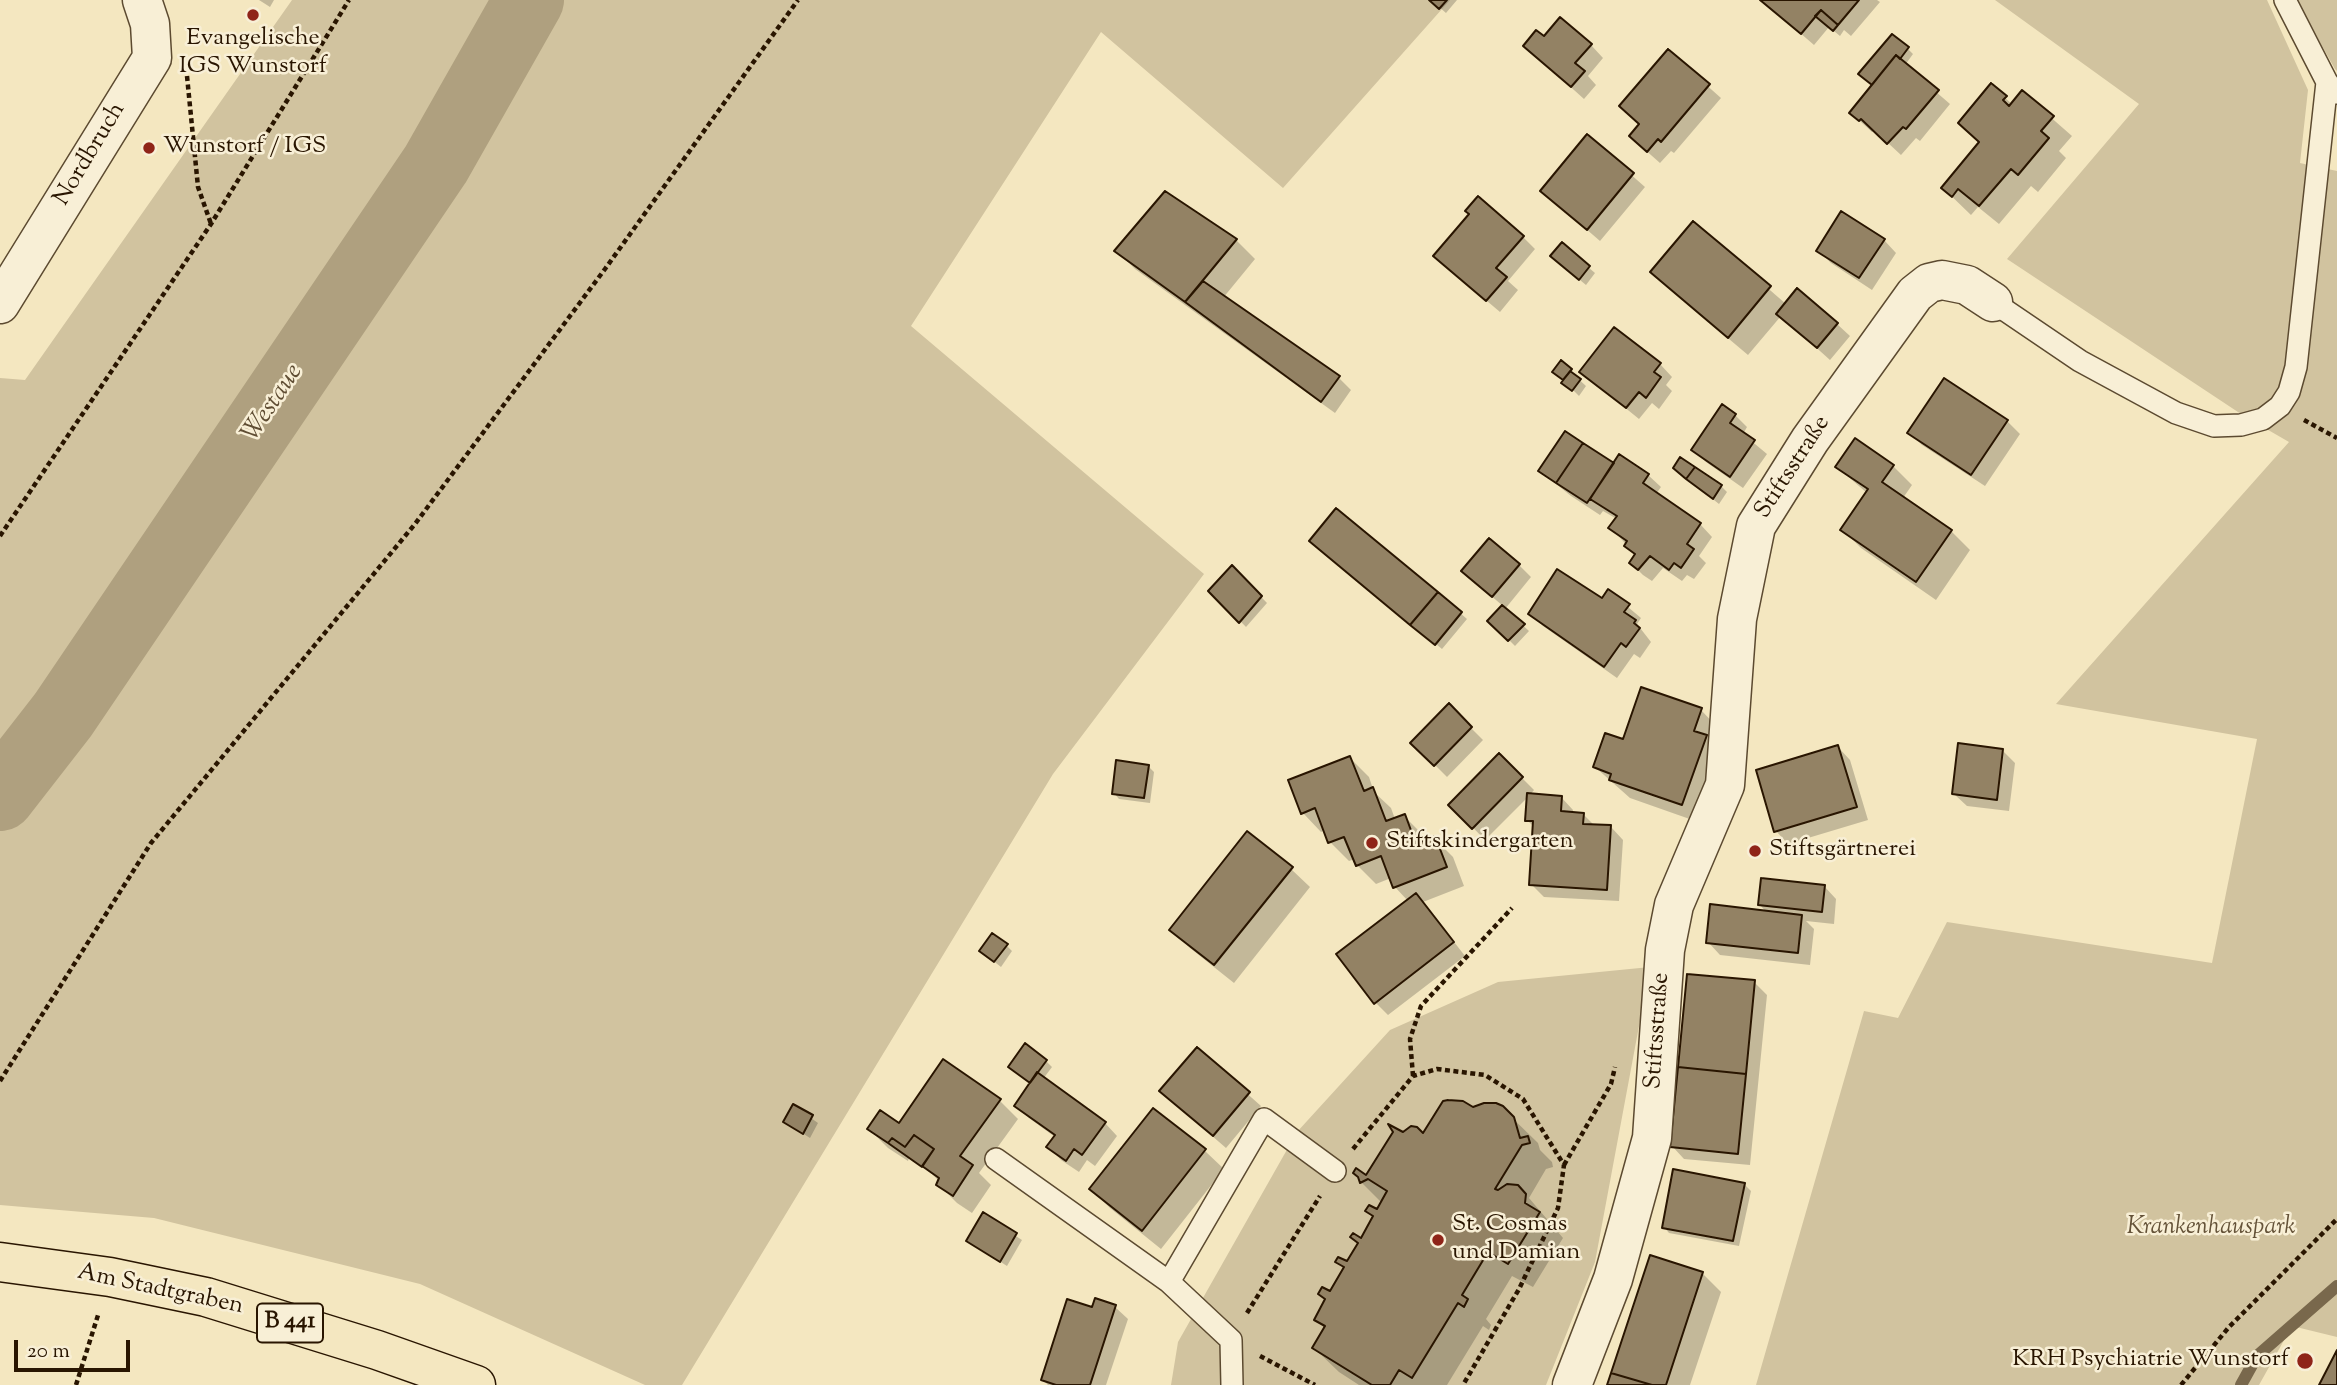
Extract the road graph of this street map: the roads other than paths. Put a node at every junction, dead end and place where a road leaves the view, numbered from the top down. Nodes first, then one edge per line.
1 (2285, 0) edge
2 (146, 12) edge
3 (2332, 88) edge
4 (2328, 168) edge
5 (1993, 302) joint
6 (0, 304) edge
7 (996, 1158) dead end
8 (1335, 1171) road end
9 (0, 1262) edge
10 (1169, 1282) junction
11 (469, 1384) edge
12 (1232, 1385) edge
13 (1572, 1385) edge

1 - 3 lane
2 - 6 street, Nordbruch
3 - 4 lane, Stiftsstraße
4 - 5 lane, Stiftsstraße
5 - 13 street, Stiftsstraße
7 - 10 lane
8 - 10 lane
9 - 11 main road, Am Stadtgraben / B 441
10 - 12 lane

